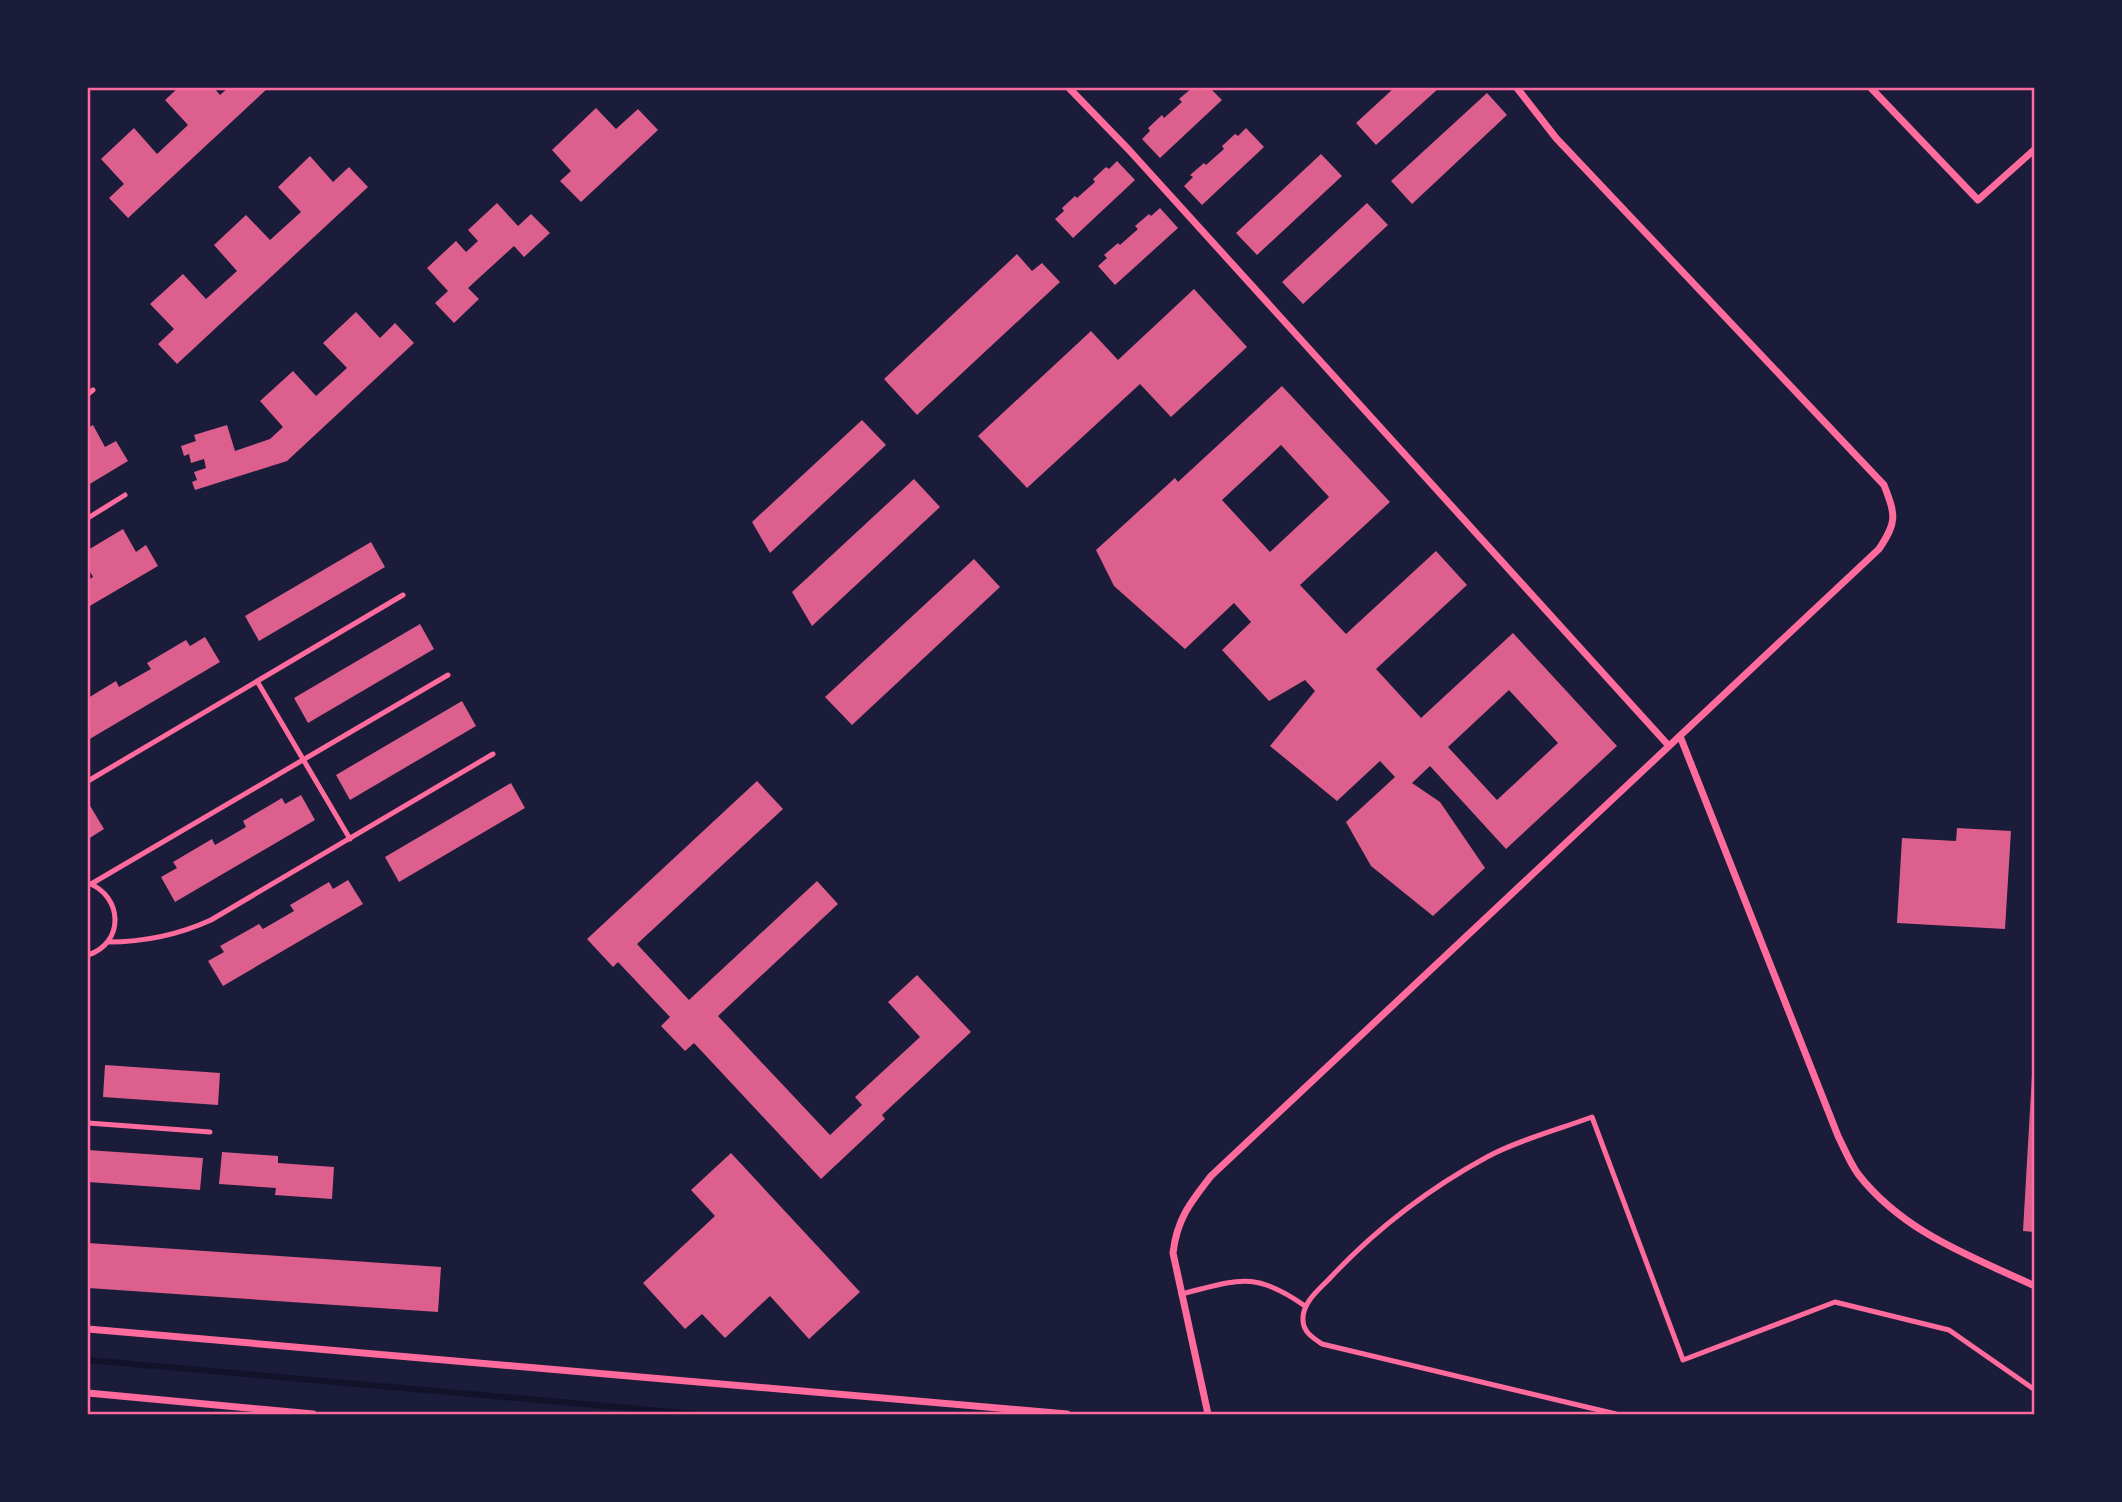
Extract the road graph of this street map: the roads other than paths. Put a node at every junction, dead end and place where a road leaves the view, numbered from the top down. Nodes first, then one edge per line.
1 (1069, 88) edge
2 (1517, 88) edge
3 (1871, 88) edge
4 (2035, 149) edge
5 (125, 495) dead end
6 (88, 517) edge
7 (402, 595) dead end
8 (448, 675) dead end
9 (257, 681) junction
10 (1680, 736) junction
11 (1669, 746) junction
12 (493, 754) dead end
13 (303, 760) junction
14 (88, 780) edge
15 (350, 839) junction
16 (89, 884) edge
17 (108, 942) junction
18 (88, 955) edge
19 (88, 1123) edge
20 (210, 1132) dead end
21 (2035, 1286) edge
22 (1181, 1294) junction
23 (1305, 1307) junction
24 (88, 1329) edge
25 (2035, 1390) edge
26 (88, 1392) edge
27 (313, 1415) edge
28 (1067, 1415) edge
29 (1208, 1415) edge
30 (1616, 1415) edge

1 - 11 street
2 - 10 street
3 - 4 street
5 - 6 lane
7 - 9 lane
8 - 13 lane
9 - 13 lane
9 - 14 lane
10 - 11 street
10 - 21 street
11 - 22 street
12 - 15 lane
13 - 15 lane
13 - 16 lane
15 - 17 lane
16 - 17 lane
17 - 18 lane
19 - 20 lane
22 - 23 lane
22 - 29 street
23 - 25 lane
23 - 30 lane
24 - 28 street
26 - 27 street

